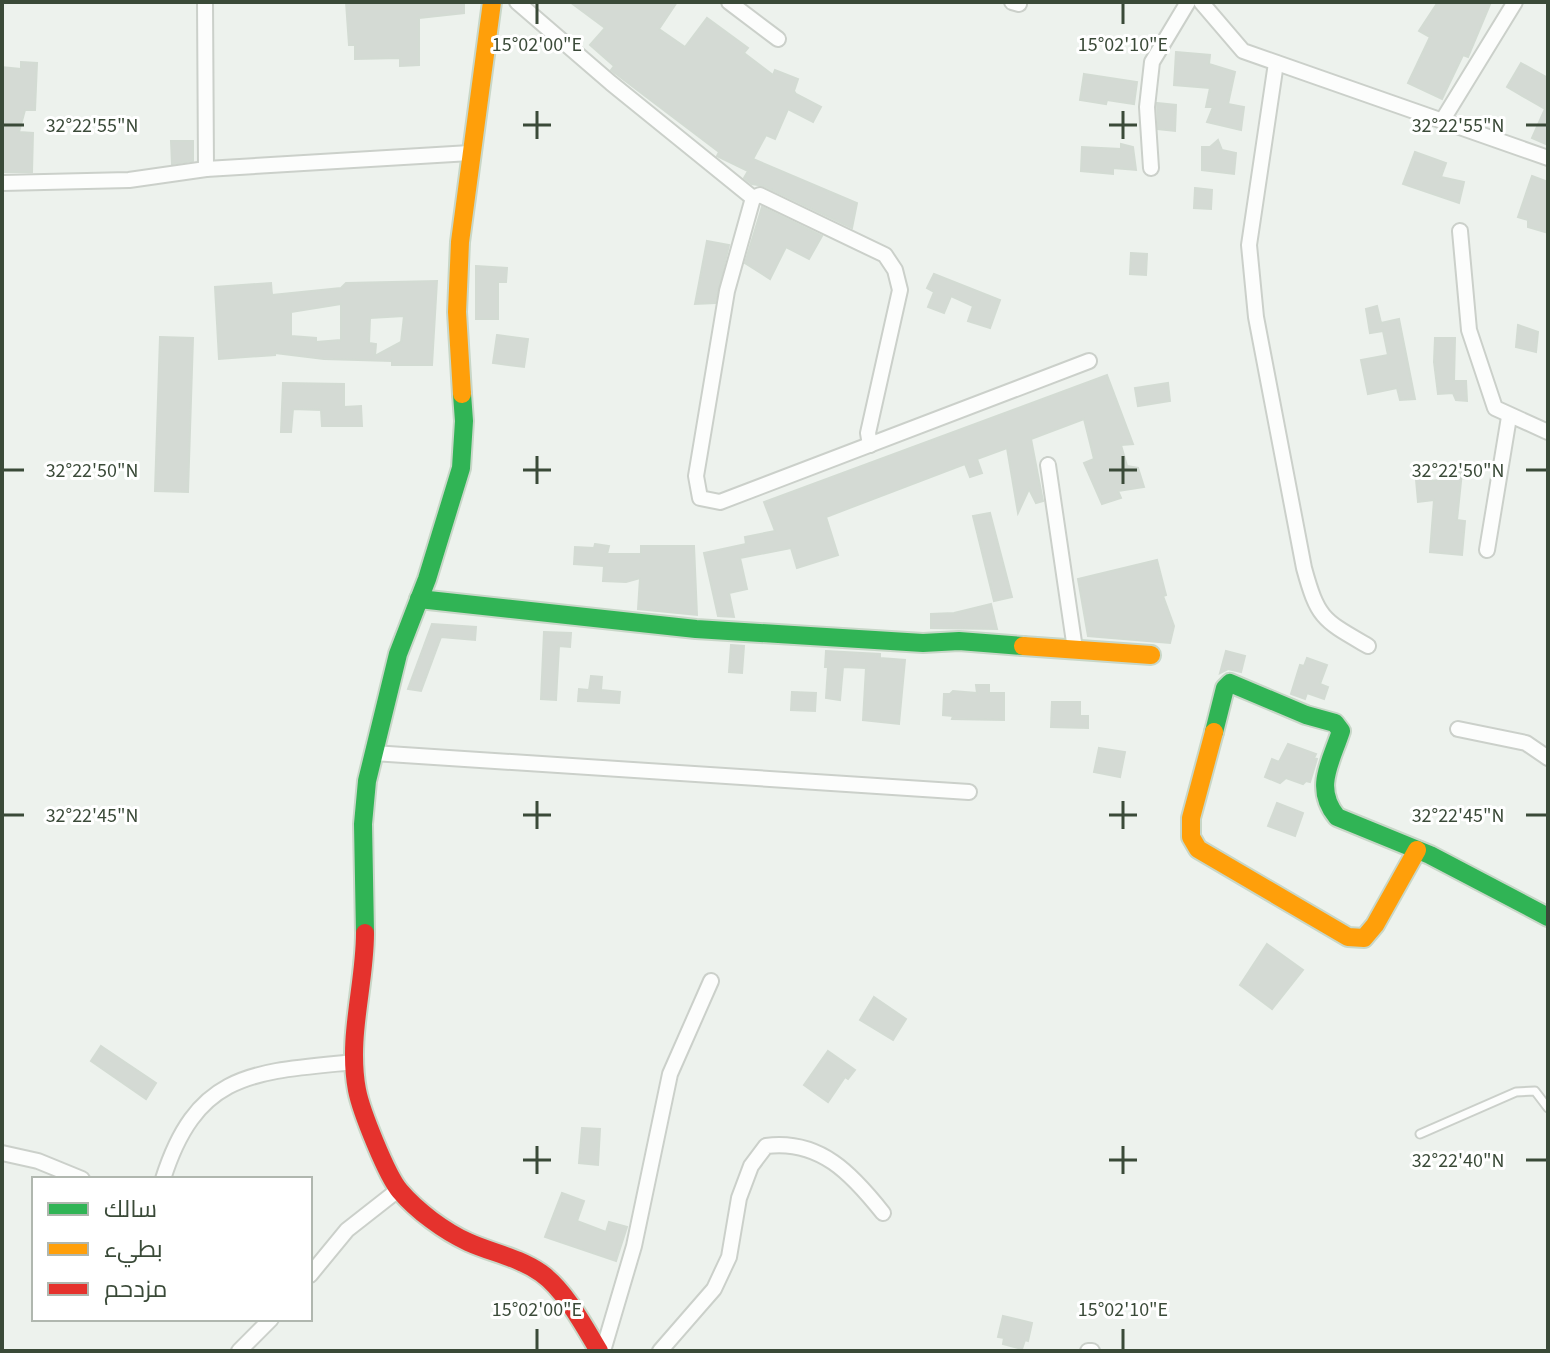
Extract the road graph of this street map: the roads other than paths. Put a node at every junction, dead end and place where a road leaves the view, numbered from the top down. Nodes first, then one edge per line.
1 (205, 2) edge
2 (492, 2) edge
3 (517, 2) edge
4 (1188, 2) edge
5 (1201, 2) edge
6 (1515, 2) edge
7 (737, 3) edge
8 (778, 39) dead end
9 (1276, 63) junction
10 (1442, 121) junction
11 (470, 153) junction
12 (1548, 158) edge
13 (1151, 168) dead end
14 (206, 169) junction
15 (2, 183) edge
16 (753, 198) junction
17 (1460, 231) dead end
18 (1089, 361) dead end
19 (1509, 417) junction
20 (1548, 431) edge
21 (870, 445) junction
22 (1048, 465) dead end
23 (1487, 550) dead end
24 (419, 599) junction
25 (1368, 646) dead end
26 (1075, 649) junction
27 (1151, 655) dead end
28 (1458, 729) dead end
29 (373, 753) junction
30 (1548, 758) edge
31 (969, 792) dead end
32 (1417, 850) junction
33 (1548, 917) edge
34 (711, 981) dead end
35 (354, 1062) junction
36 (1548, 1108) edge
37 (1420, 1134) dead end
38 (2, 1153) edge
39 (77, 1177) edge
40 (164, 1177) edge
41 (398, 1190) junction
42 (883, 1213) dead end
43 (312, 1273) edge
44 (269, 1321) edge
45 (239, 1351) edge
46 (601, 1351) edge
47 (660, 1351) edge

1 - 14 street
2 - 11 street
3 - 16 street
4 - 13 street
5 - 9 street
6 - 10 street
7 - 8 street
9 - 10 street
9 - 25 street
10 - 12 street
11 - 14 street
11 - 24 street
14 - 15 street
16 - 21 street
16 - 21 street
17 - 19 street
18 - 21 street
19 - 20 street
19 - 23 street
22 - 26 street
24 - 26 street
24 - 29 street
26 - 27 street
28 - 30 street
29 - 31 street
29 - 35 street
32 - 32 street
32 - 33 street
34 - 46 street
35 - 40 street
35 - 41 street
36 - 37 lane
38 - 39 street
41 - 43 street
41 - 46 street
42 - 47 street
44 - 45 street

